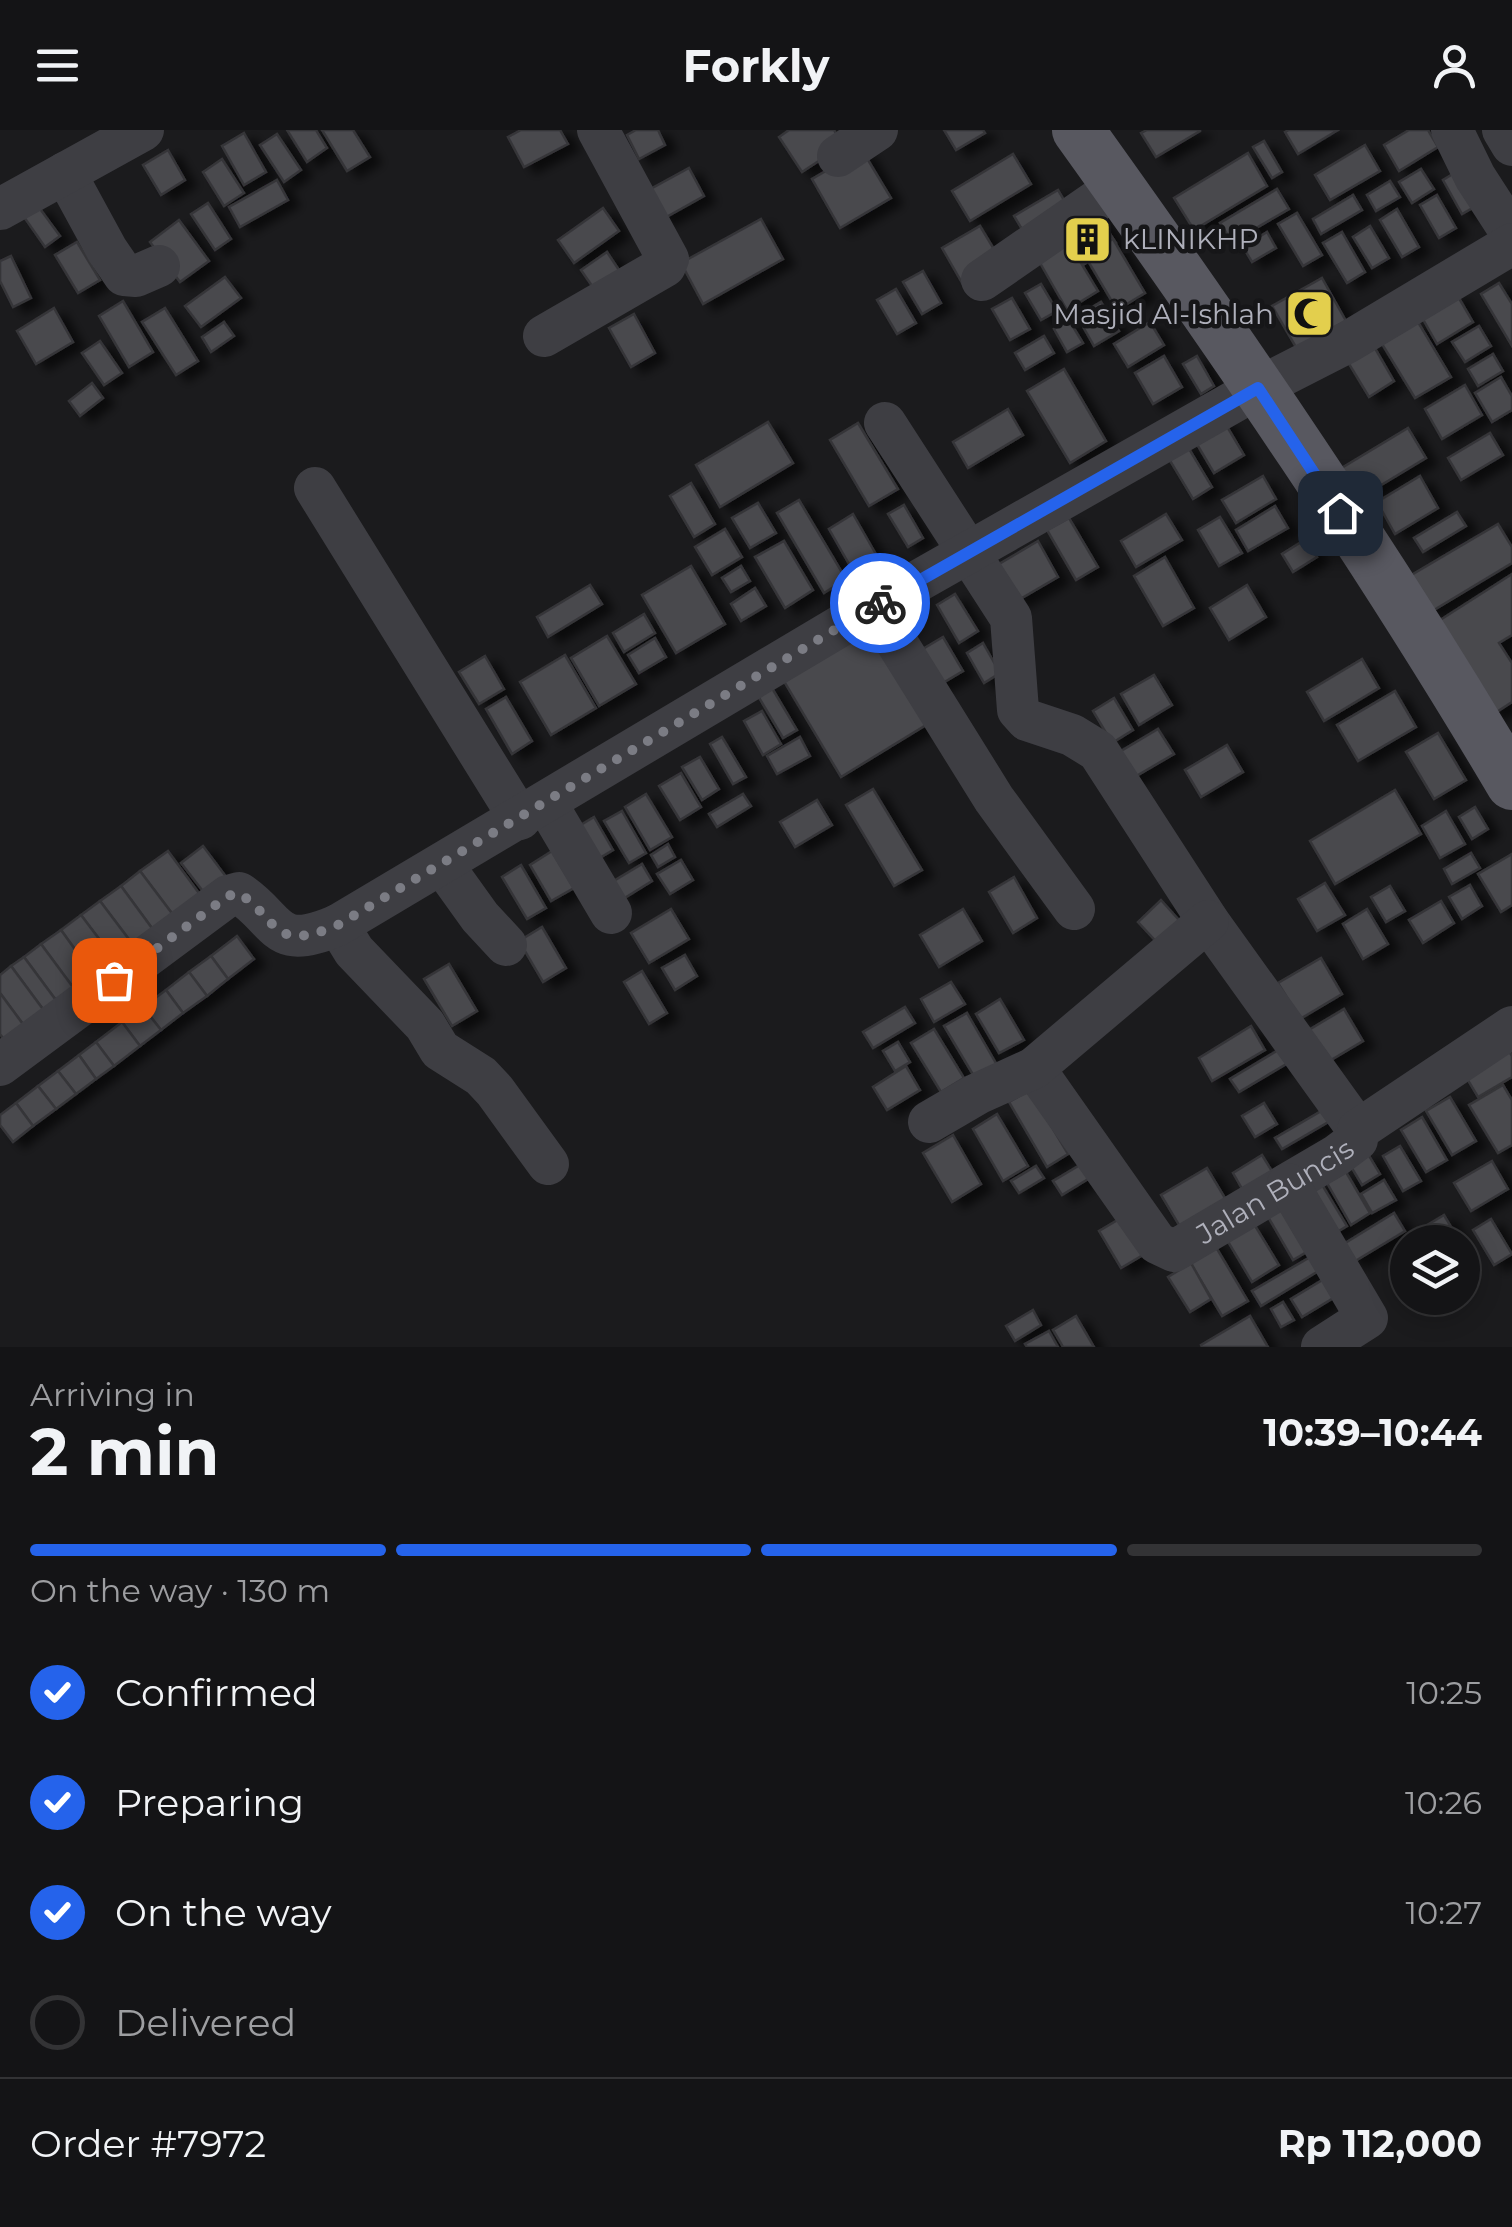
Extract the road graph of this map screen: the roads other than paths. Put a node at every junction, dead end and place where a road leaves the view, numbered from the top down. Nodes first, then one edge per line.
1 (143, 130) edge
2 (598, 130) edge
3 (878, 130) edge
4 (1078, 130) edge
5 (1452, 130) edge
6 (1502, 130) edge
7 (1512, 145) edge
8 (838, 156) dead end
9 (81, 164) junction
10 (1118, 186) junction
11 (0, 210) edge
12 (1512, 234) edge
13 (1512, 244) edge
14 (160, 266) dead end
15 (982, 280) dead end
16 (544, 336) dead end
17 (1258, 388) junction
18 (885, 424) dead end
19 (315, 488) dead end
20 (969, 554) junction
21 (874, 606) junction
22 (1512, 784) edge
23 (533, 811) junction
24 (442, 864) junction
25 (1074, 909) dead end
26 (611, 913) dead end
27 (1208, 920) junction
28 (325, 930) junction
29 (506, 945) dead end
30 (1512, 1027) edge
31 (0, 1065) edge
32 (1034, 1068) junction
33 (929, 1122) dead end
34 (1358, 1130) junction
35 (548, 1164) dead end
36 (1288, 1184) junction
37 (1322, 1347) edge

1 - 9 street
2 - 16 street
3 - 8 street
4 - 10 main road
5 - 12 street
6 - 7 street
9 - 11 street
9 - 14 street
10 - 15 street
10 - 17 main road
13 - 17 street
17 - 20 street
17 - 22 main road
18 - 20 street
19 - 23 street
20 - 21 street
20 - 27 street
21 - 23 street
21 - 25 street
23 - 24 street
23 - 26 street
24 - 28 street
24 - 29 street
27 - 32 street
27 - 34 street
28 - 31 street
28 - 35 street
30 - 34 street, Jalan Buncis
32 - 33 street
32 - 36 street, Jalan Buncis
34 - 36 street, Jalan Buncis
36 - 37 street

